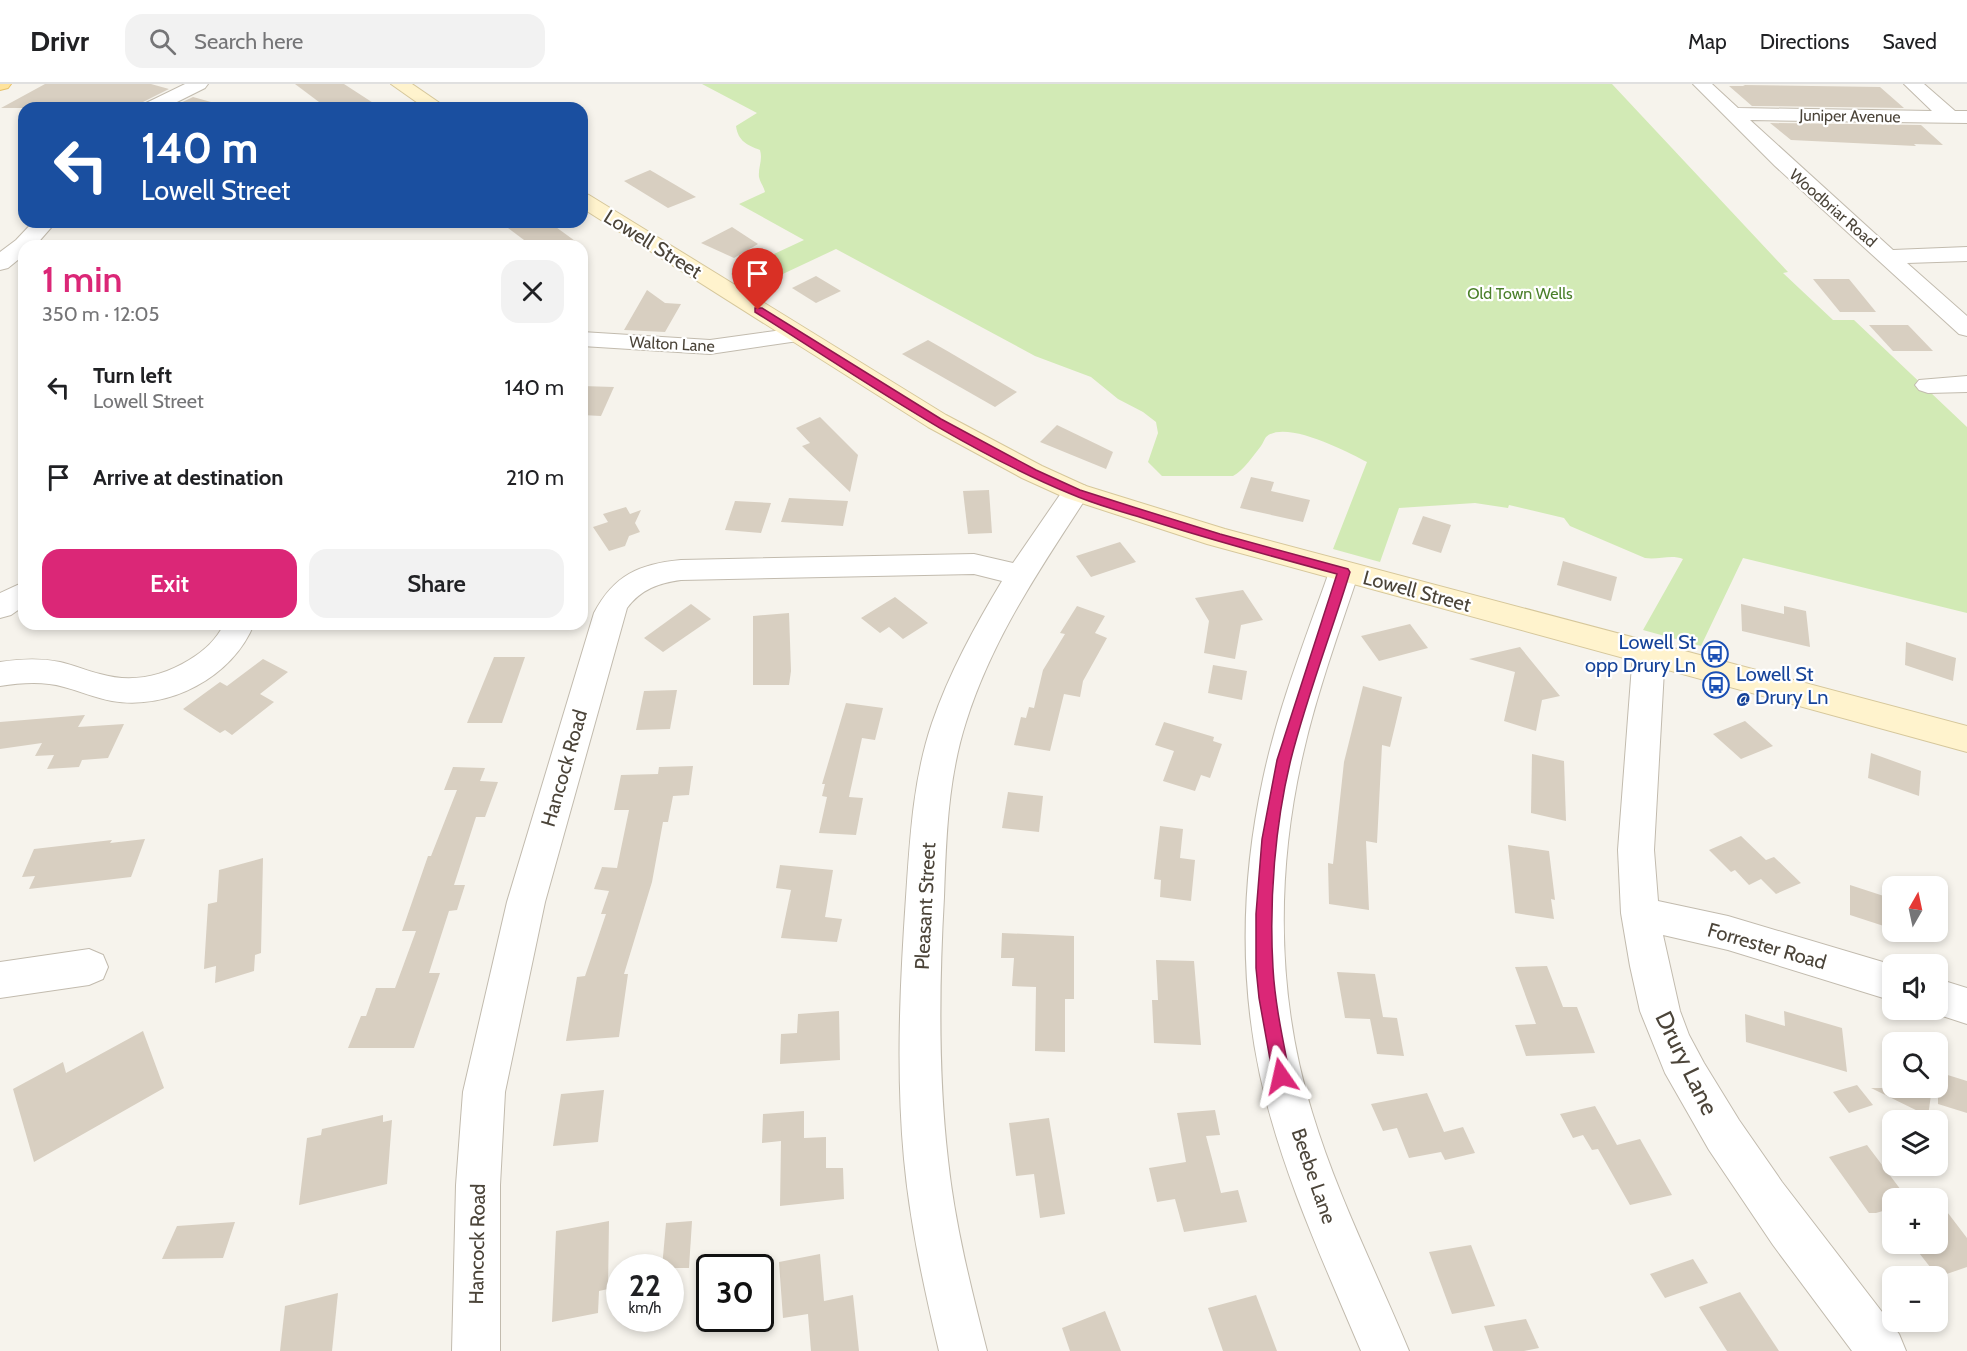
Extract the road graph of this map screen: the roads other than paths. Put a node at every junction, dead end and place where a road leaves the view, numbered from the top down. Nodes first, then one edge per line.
1 (199, 84) edge
2 (400, 84) edge
3 (1702, 84) edge
4 (1913, 84) edge
5 (162, 102) edge
6 (428, 102) edge
7 (1732, 114) junction
8 (1958, 117) edge
9 (588, 203) edge
10 (40, 228) edge
11 (29, 240) edge
12 (18, 250) edge
13 (1967, 254) edge
14 (1889, 257) junction
15 (0, 263) edge
16 (1967, 329) edge
17 (797, 335) junction
18 (588, 339) edge
19 (1967, 384) edge
20 (1928, 385) dead end
21 (1076, 492) junction
22 (1344, 572) junction
23 (1022, 575) junction
24 (18, 596) edge
25 (0, 607) edge
26 (236, 630) edge
27 (1649, 652) junction
28 (0, 674) edge
29 (1967, 739) edge
30 (1640, 914) junction
31 (89, 968) dead end
32 (0, 980) edge
33 (1882, 980) edge
34 (1948, 1000) edge
35 (1967, 1006) edge
36 (476, 1351) edge
37 (963, 1351) edge
38 (1385, 1351) edge
39 (1882, 1351) edge

1 - 5 street
2 - 6 main road
3 - 7 street, Woodbriar Road
4 - 8 street
7 - 8 street, Juniper Avenue
7 - 14 street, Woodbriar Road
9 - 17 main road, Lowell Street
10 - 11 street
12 - 15 street
13 - 14 street
14 - 16 street, Woodbriar Road
17 - 18 street, Walton Lane
17 - 21 main road, Lowell Street
19 - 20 street
21 - 22 main road, Lowell Street
21 - 23 street, Pleasant Street
22 - 27 main road, Lowell Street
22 - 38 street, Beebe Lane
23 - 36 street, Hancock Road
23 - 37 street, Pleasant Street
24 - 25 street
26 - 28 street
27 - 29 main road, Lowell Street
27 - 30 street, Drury Lane
30 - 33 street, Forrester Road
30 - 39 street, Drury Lane
31 - 32 street
34 - 35 street

